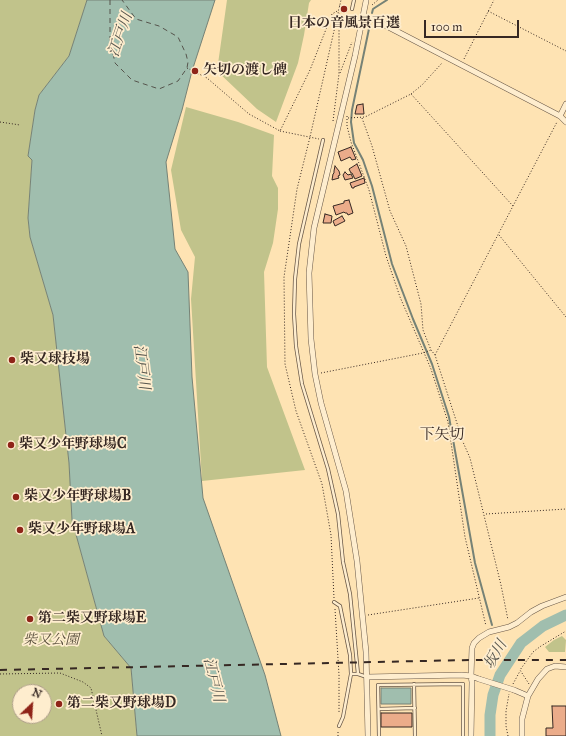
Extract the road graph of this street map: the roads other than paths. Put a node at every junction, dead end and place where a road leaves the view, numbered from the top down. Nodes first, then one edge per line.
1 (354, 0) edge
2 (366, 1) edge
3 (352, 10) road end
4 (363, 16) junction
5 (566, 104) edge
6 (560, 116) junction
7 (566, 122) edge
8 (323, 140) road end
9 (566, 597) edge
10 (334, 602) dead end
11 (566, 667) edge
12 (351, 674) junction
13 (358, 674) junction
14 (471, 676) junction
15 (367, 677) junction
16 (414, 684) junction
17 (528, 696) junction
18 (415, 708) junction
19 (378, 709) junction
20 (339, 726) dead end
21 (368, 736) edge
22 (379, 736) edge
23 (415, 736) edge
24 (463, 736) edge
25 (471, 736) edge
26 (522, 736) edge

1 - 3 lane
2 - 4 street
4 - 6 street
4 - 15 street
5 - 6 street
6 - 7 street
8 - 13 lane
9 - 14 street
10 - 12 lane
11 - 17 street
12 - 13 lane
12 - 20 lane
13 - 15 lane
14 - 15 street
14 - 17 street, bridge
14 - 25 street
15 - 21 street
16 - 18 lane
16 - 19 lane
16 - 24 lane
17 - 26 street
18 - 19 lane
18 - 23 lane
19 - 22 lane

